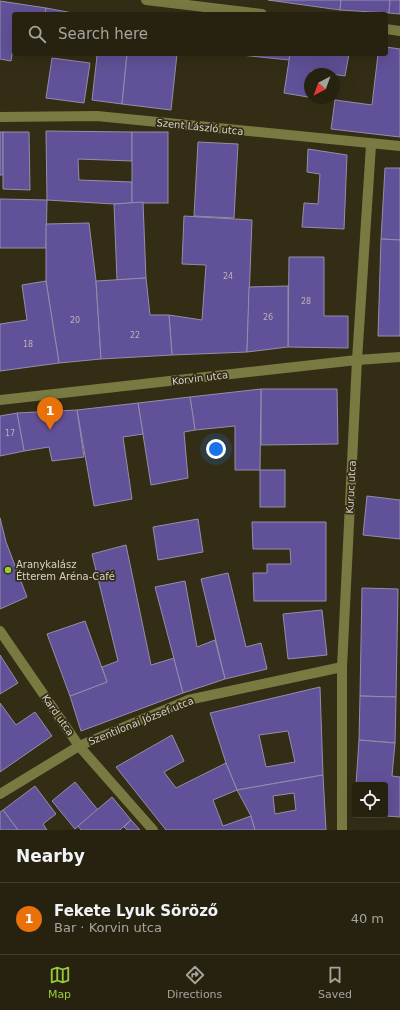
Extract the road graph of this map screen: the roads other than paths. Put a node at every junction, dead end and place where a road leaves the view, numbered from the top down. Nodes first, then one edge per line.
1 (146, 0) edge
2 (245, 12) edge
3 (388, 29) edge
4 (400, 31) edge
5 (0, 117) edge
6 (371, 145) junction
7 (400, 146) edge
8 (400, 357) edge
9 (357, 360) junction
10 (0, 400) edge
11 (0, 631) edge
12 (342, 667) junction
13 (79, 746) junction
14 (0, 794) edge
15 (153, 830) edge
16 (342, 830) edge

1 - 2 street
3 - 4 street
5 - 6 street, Szent László utca
6 - 7 street, Szent László utca
6 - 9 street, Kuruc utca
8 - 9 street, Korvin utca
9 - 10 street, Korvin utca
9 - 12 street, Kuruc utca
11 - 13 street, Kard utca
12 - 13 street, Szentilonai József utca
12 - 16 street, Kuruc utca
13 - 14 street, Szentilonai József utca
13 - 15 street, Kard utca

